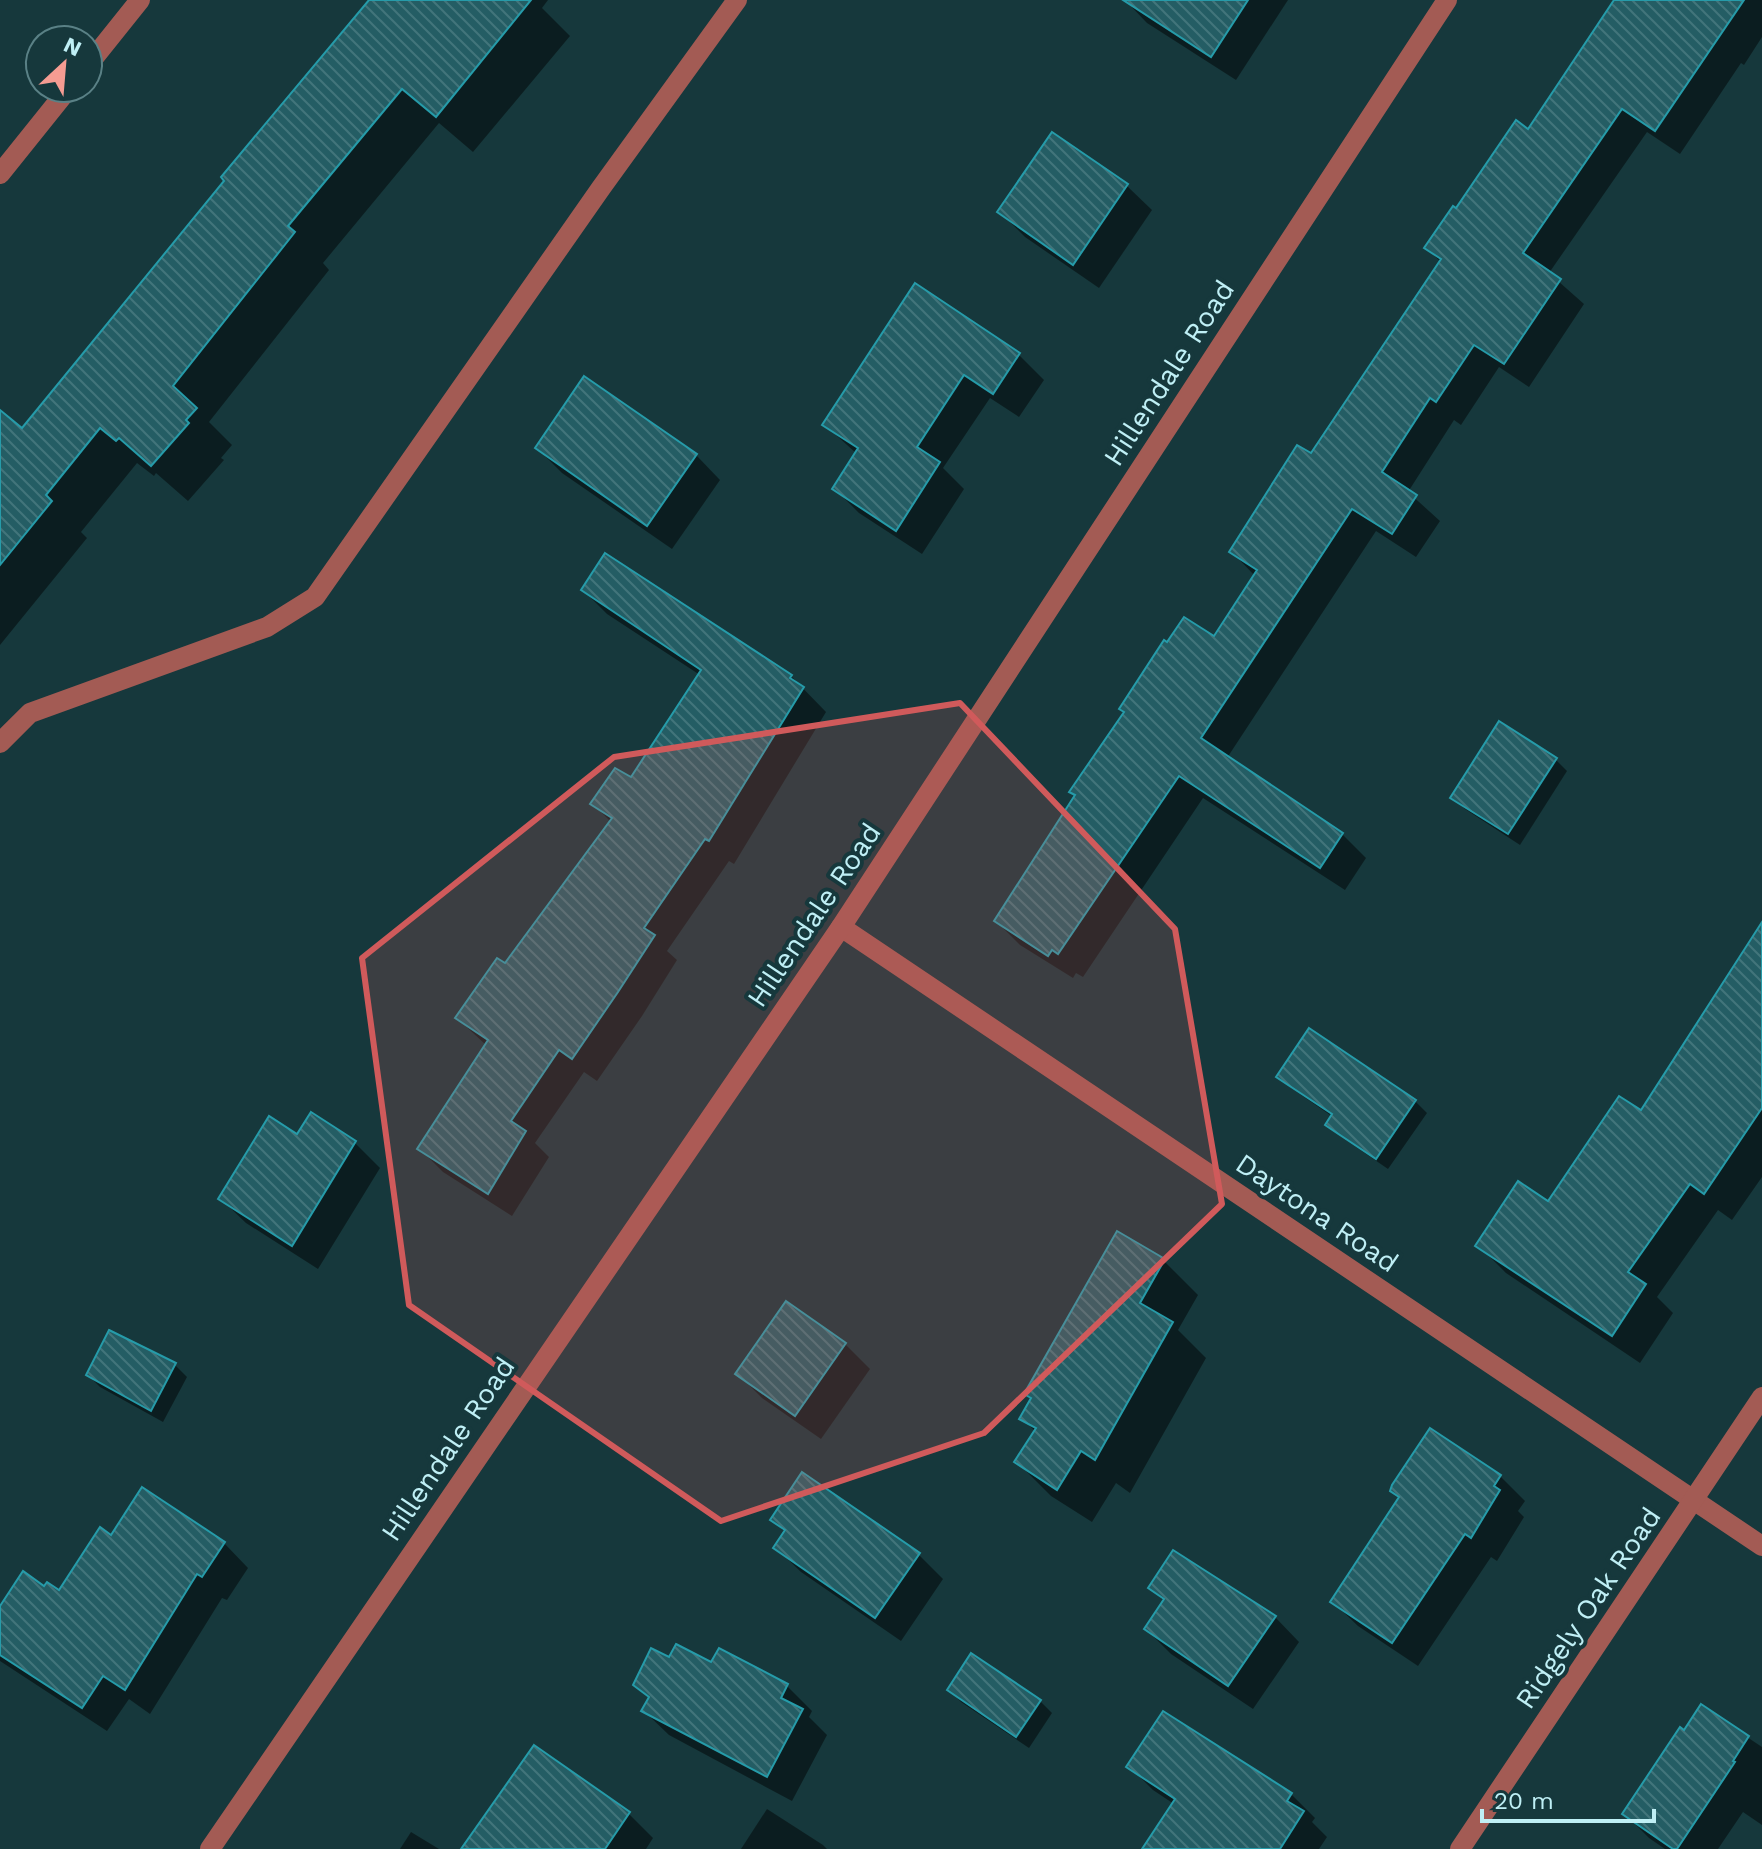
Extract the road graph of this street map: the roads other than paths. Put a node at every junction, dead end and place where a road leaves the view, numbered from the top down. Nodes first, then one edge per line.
1 (140, 0) edge
2 (737, 0) edge
3 (1447, 0) edge
4 (104, 45) edge
5 (56, 104) edge
6 (0, 174) edge
7 (0, 743) edge
8 (841, 927) junction
9 (1762, 1397) edge
10 (1693, 1500) junction
11 (1762, 1546) edge
12 (210, 1849) edge
13 (1460, 1849) edge

1 - 4 street
2 - 7 street
3 - 8 street, Hillendale Road
5 - 6 street
8 - 10 street, Daytona Road
8 - 12 street, Hillendale Road
9 - 10 street, Ridgely Oak Road
10 - 11 street, Daytona Road
10 - 13 street, Ridgely Oak Road

